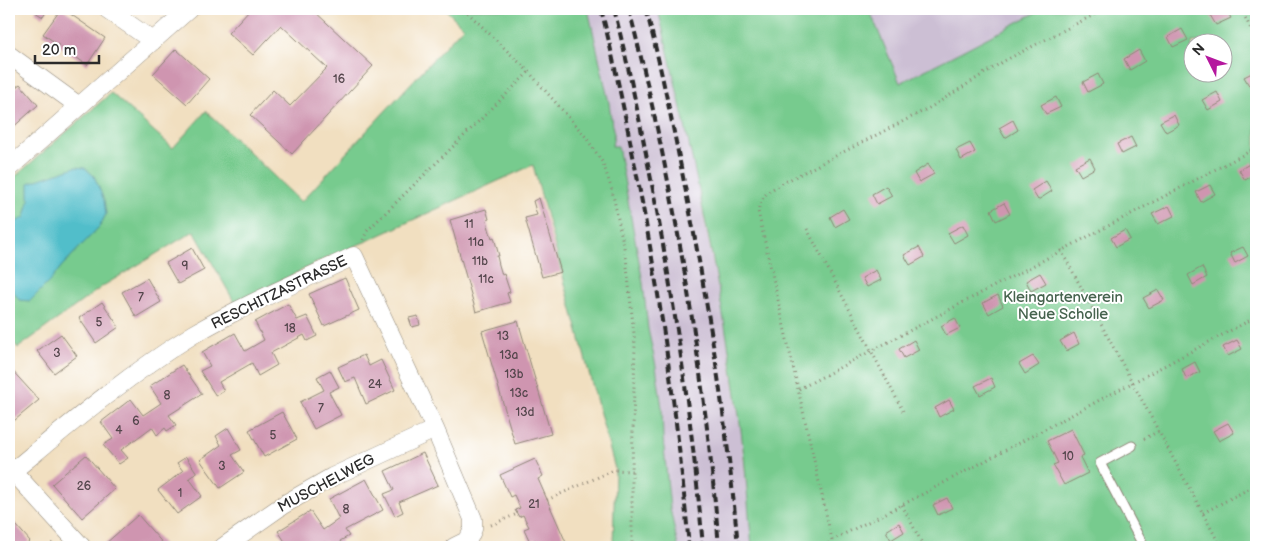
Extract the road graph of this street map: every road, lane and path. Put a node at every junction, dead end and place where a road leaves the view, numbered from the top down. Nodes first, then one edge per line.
1 (107, 9) edge
2 (189, 9) edge
3 (464, 9) edge
4 (1105, 9) edge
5 (1241, 9) edge
6 (1256, 39) edge
7 (153, 41) junction
8 (9, 55) edge
9 (529, 72) junction
10 (79, 106) junction
11 (1256, 148) edge
12 (9, 168) edge
13 (806, 228) dead end
14 (1062, 250) junction
15 (354, 256) junction
16 (1256, 318) edge
17 (871, 350) junction
18 (1132, 383) junction
19 (799, 389) junction
20 (903, 412) dead end
21 (435, 429) junction
22 (1132, 446) dead end
23 (11, 469) edge
24 (632, 471) junction
25 (1256, 485) edge
26 (547, 500) dead end
27 (902, 506) junction
28 (1203, 513) junction
29 (517, 514) dead end
30 (473, 529) junction
31 (832, 540) junction
32 (82, 547) edge
33 (223, 547) edge
34 (454, 547) edge
35 (632, 547) edge
36 (826, 547) edge
37 (924, 547) edge
38 (1144, 547) edge
39 (1221, 547) edge

1 - 7 street
2 - 7 street
3 - 9 path
4 - 19 path
5 - 6 path
7 - 10 street
8 - 10 street
9 - 15 path
9 - 24 path
10 - 12 street
11 - 14 path
13 - 17 path
14 - 17 path
14 - 18 path
15 - 21 street, RESCHITZASTRASSE
15 - 23 street, RESCHITZASTRASSE
16 - 18 path
17 - 19 path
17 - 20 path
18 - 27 path
18 - 28 path
19 - 31 path
21 - 30 street, RESCHITZASTRASSE
21 - 33 street, MUSCHELWEG
22 - 38 lane
23 - 32 street
24 - 26 path
24 - 35 path
25 - 28 path
27 - 31 path
27 - 37 path
28 - 39 path
29 - 30 path
30 - 34 street
31 - 36 path

